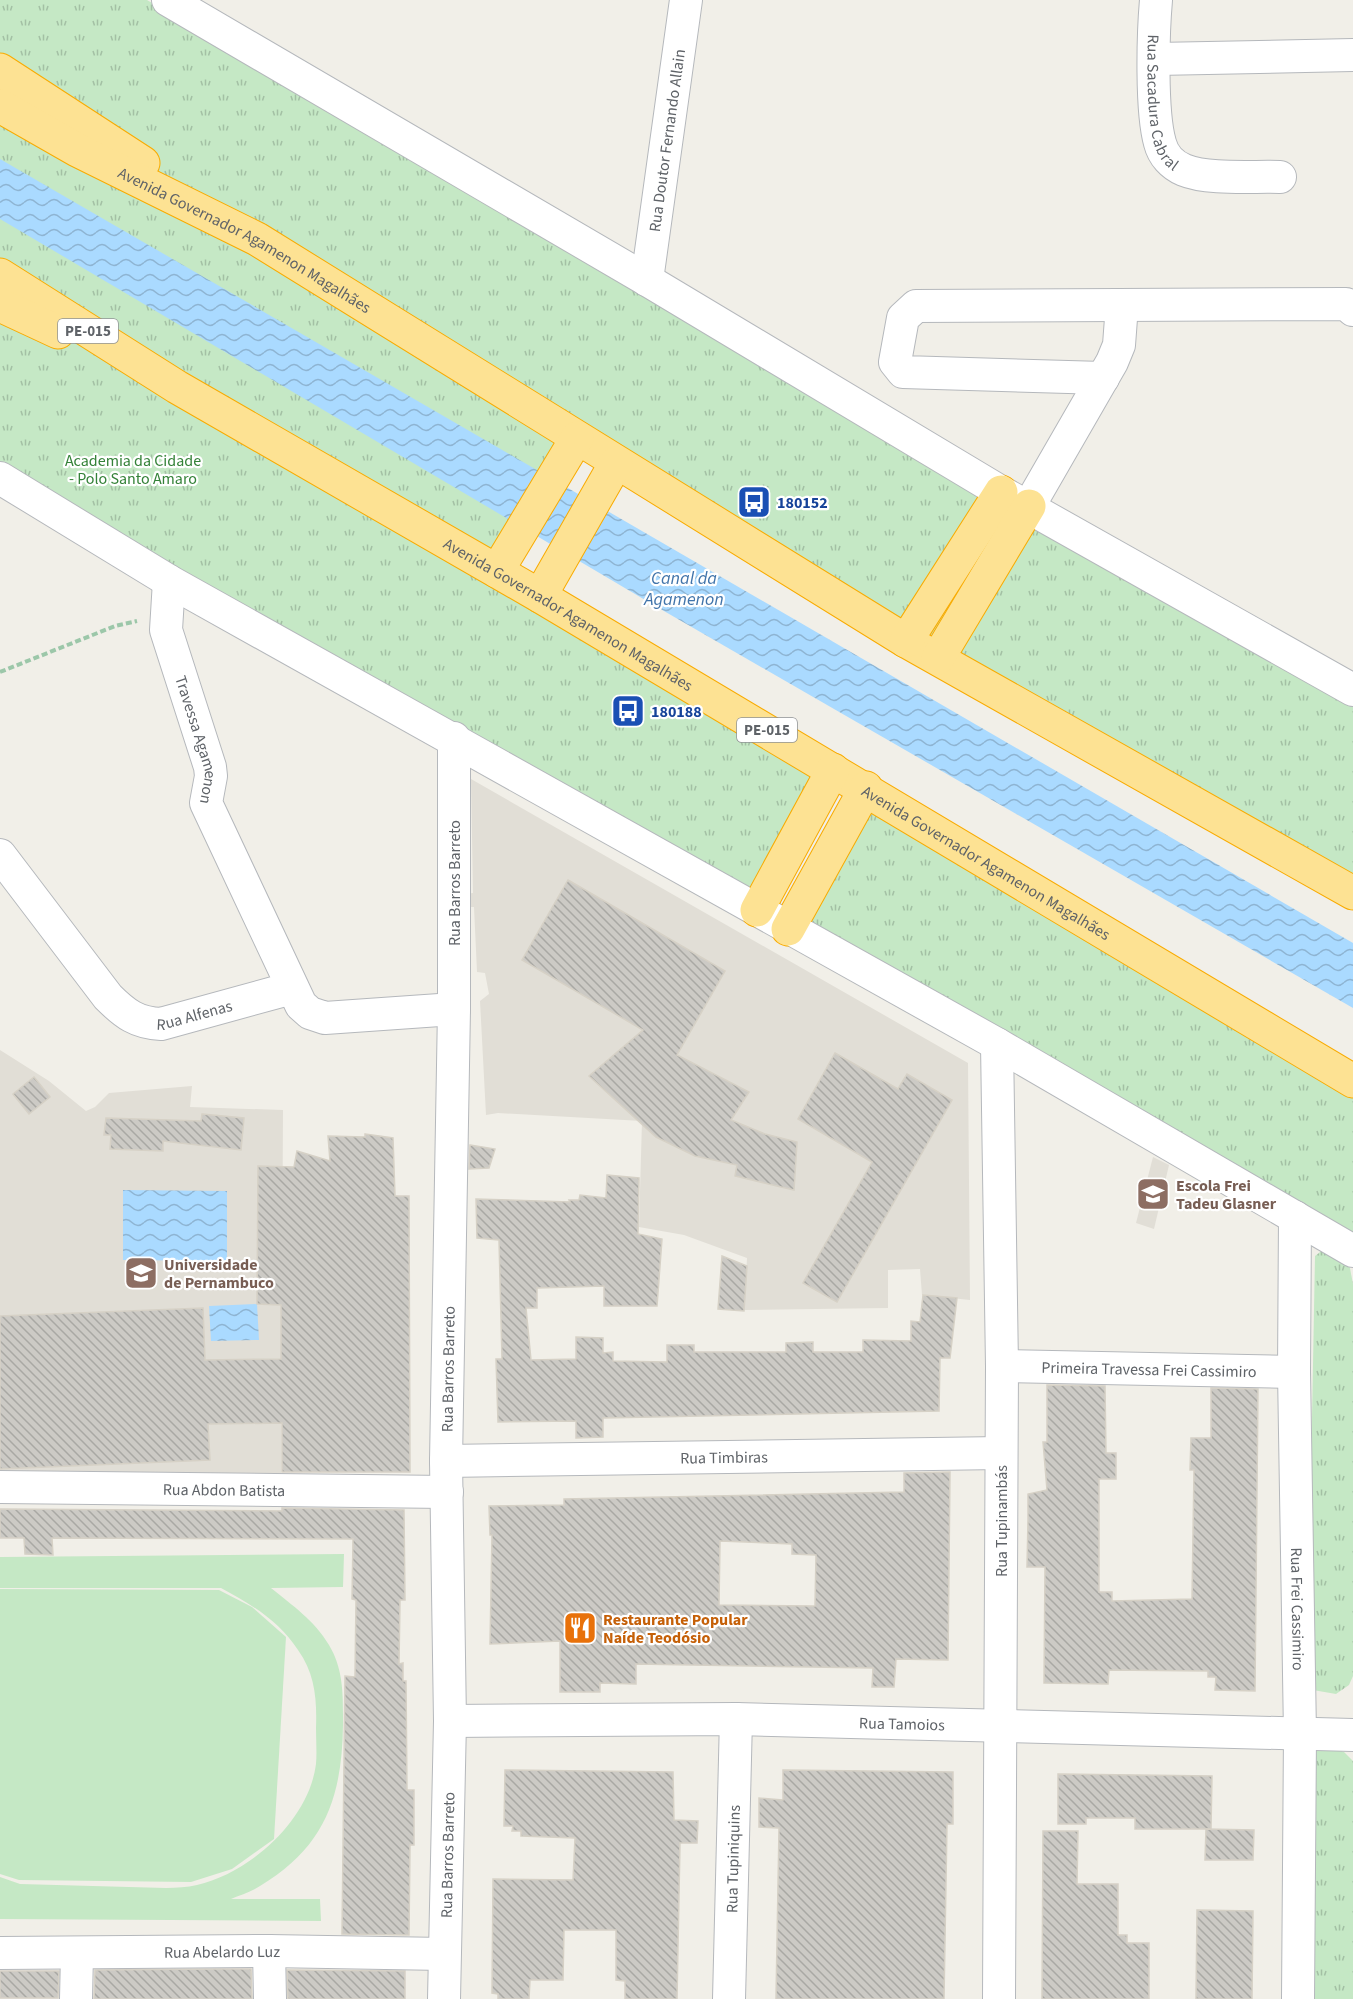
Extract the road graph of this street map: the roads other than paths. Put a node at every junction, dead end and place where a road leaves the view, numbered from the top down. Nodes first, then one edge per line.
1 (168, 0) edge
2 (686, 0) edge
3 (1156, 0) edge
4 (1353, 55) edge
5 (1156, 59) junction
6 (0, 70) edge
7 (0, 106) edge
8 (1280, 177) dead end
9 (257, 239) junction
10 (0, 275) edge
11 (647, 280) junction
12 (0, 305) edge
13 (1122, 305) junction
14 (1353, 310) edge
15 (1103, 378) junction
16 (177, 387) junction
17 (572, 447) junction
18 (611, 472) junction
19 (0, 478) edge
20 (1015, 499) junction
21 (504, 558) junction
22 (169, 581) junction
23 (548, 582) junction
24 (906, 641) junction
25 (938, 658) junction
26 (1350, 684) edge
27 (454, 738) junction
28 (833, 770) junction
29 (866, 788) junction
30 (0, 855) edge
31 (1353, 893) edge
32 (757, 910) junction
33 (788, 929) junction
34 (292, 988) junction
35 (454, 1009) junction
36 (998, 1044) junction
37 (1353, 1081) edge
38 (1295, 1217) junction
39 (1353, 1251) edge
40 (1002, 1366) junction
41 (1294, 1372) junction
42 (1001, 1453) junction
43 (446, 1476) junction
44 (0, 1487) edge
45 (736, 1719) junction
46 (450, 1721) junction
47 (999, 1725) junction
48 (1300, 1734) junction
49 (1353, 1735) edge
50 (269, 1951) junction
51 (0, 1953) edge
52 (76, 1954) junction
53 (444, 1954) junction
54 (76, 1999) edge
55 (270, 1999) edge
56 (444, 1999) edge
57 (729, 1999) edge
58 (999, 1999) edge
59 (1298, 1999) edge

1 - 11 street
2 - 11 street, Rua Doutor Fernando Allain
3 - 5 street, Rua Sacadura Cabral
4 - 5 street
5 - 8 street, Rua Sacadura Cabral
6 - 9 highway
7 - 9 highway, Avenida Governador Agamenon Magalhães
9 - 17 highway, Avenida Governador Agamenon Magalhães
10 - 16 highway, Avenida Governador Agamenon Magalhães / PE-015
11 - 20 street
12 - 16 highway
13 - 14 street
13 - 15 street
13 - 15 street
15 - 20 street
16 - 21 highway, Avenida Governador Agamenon Magalhães / PE-015
17 - 18 highway, Avenida Governador Agamenon Magalhães
17 - 21 highway
18 - 23 highway
18 - 24 highway, Avenida Governador Agamenon Magalhães
19 - 22 street
20 - 24 highway
20 - 25 highway
20 - 26 street
21 - 23 highway, Avenida Governador Agamenon Magalhães / PE-015
22 - 27 street
22 - 34 street, Travessa Agamenon
23 - 28 highway, Avenida Governador Agamenon Magalhães / PE-015
24 - 25 highway, Avenida Governador Agamenon Magalhães
25 - 31 highway, Avenida Governador Agamenon Magalhães
27 - 32 street
27 - 35 street, Rua Barros Barreto
28 - 29 highway, Avenida Governador Agamenon Magalhães / PE-015
28 - 32 highway
29 - 33 highway
29 - 37 highway, Avenida Governador Agamenon Magalhães / PE-015
30 - 34 street, Rua Alfenas
32 - 33 street
33 - 36 street
34 - 35 street
35 - 43 street, Rua Barros Barreto
36 - 38 street
36 - 40 street, Rua Tupinambás
38 - 39 street
38 - 41 street, Rua Frei Cassimiro
40 - 41 street, Primeira Travessa Frei Cassimiro
40 - 42 street, Rua Tupinambás
41 - 48 street, Rua Frei Cassimiro
42 - 43 street, Rua Timbiras
42 - 47 street, Rua Tupinambás
43 - 44 street, Rua Abdon Batista
43 - 46 street, Rua Barros Barreto
45 - 46 street, Rua Tamoios
45 - 47 street, Rua Tamoios
45 - 57 street, Rua Tupiniquins
46 - 53 street, Rua Barros Barreto
47 - 48 street, Rua Tamoios
47 - 58 street, Rua Tupinambás
48 - 49 street, Rua Tamoios
48 - 59 street, Rua Frei Cassimiro
50 - 52 street, Rua Abelardo Luz
50 - 53 street, Rua Abelardo Luz
50 - 55 street
51 - 52 street, Rua Abelardo Luz
52 - 54 street
53 - 56 street, Rua Barros Barreto

